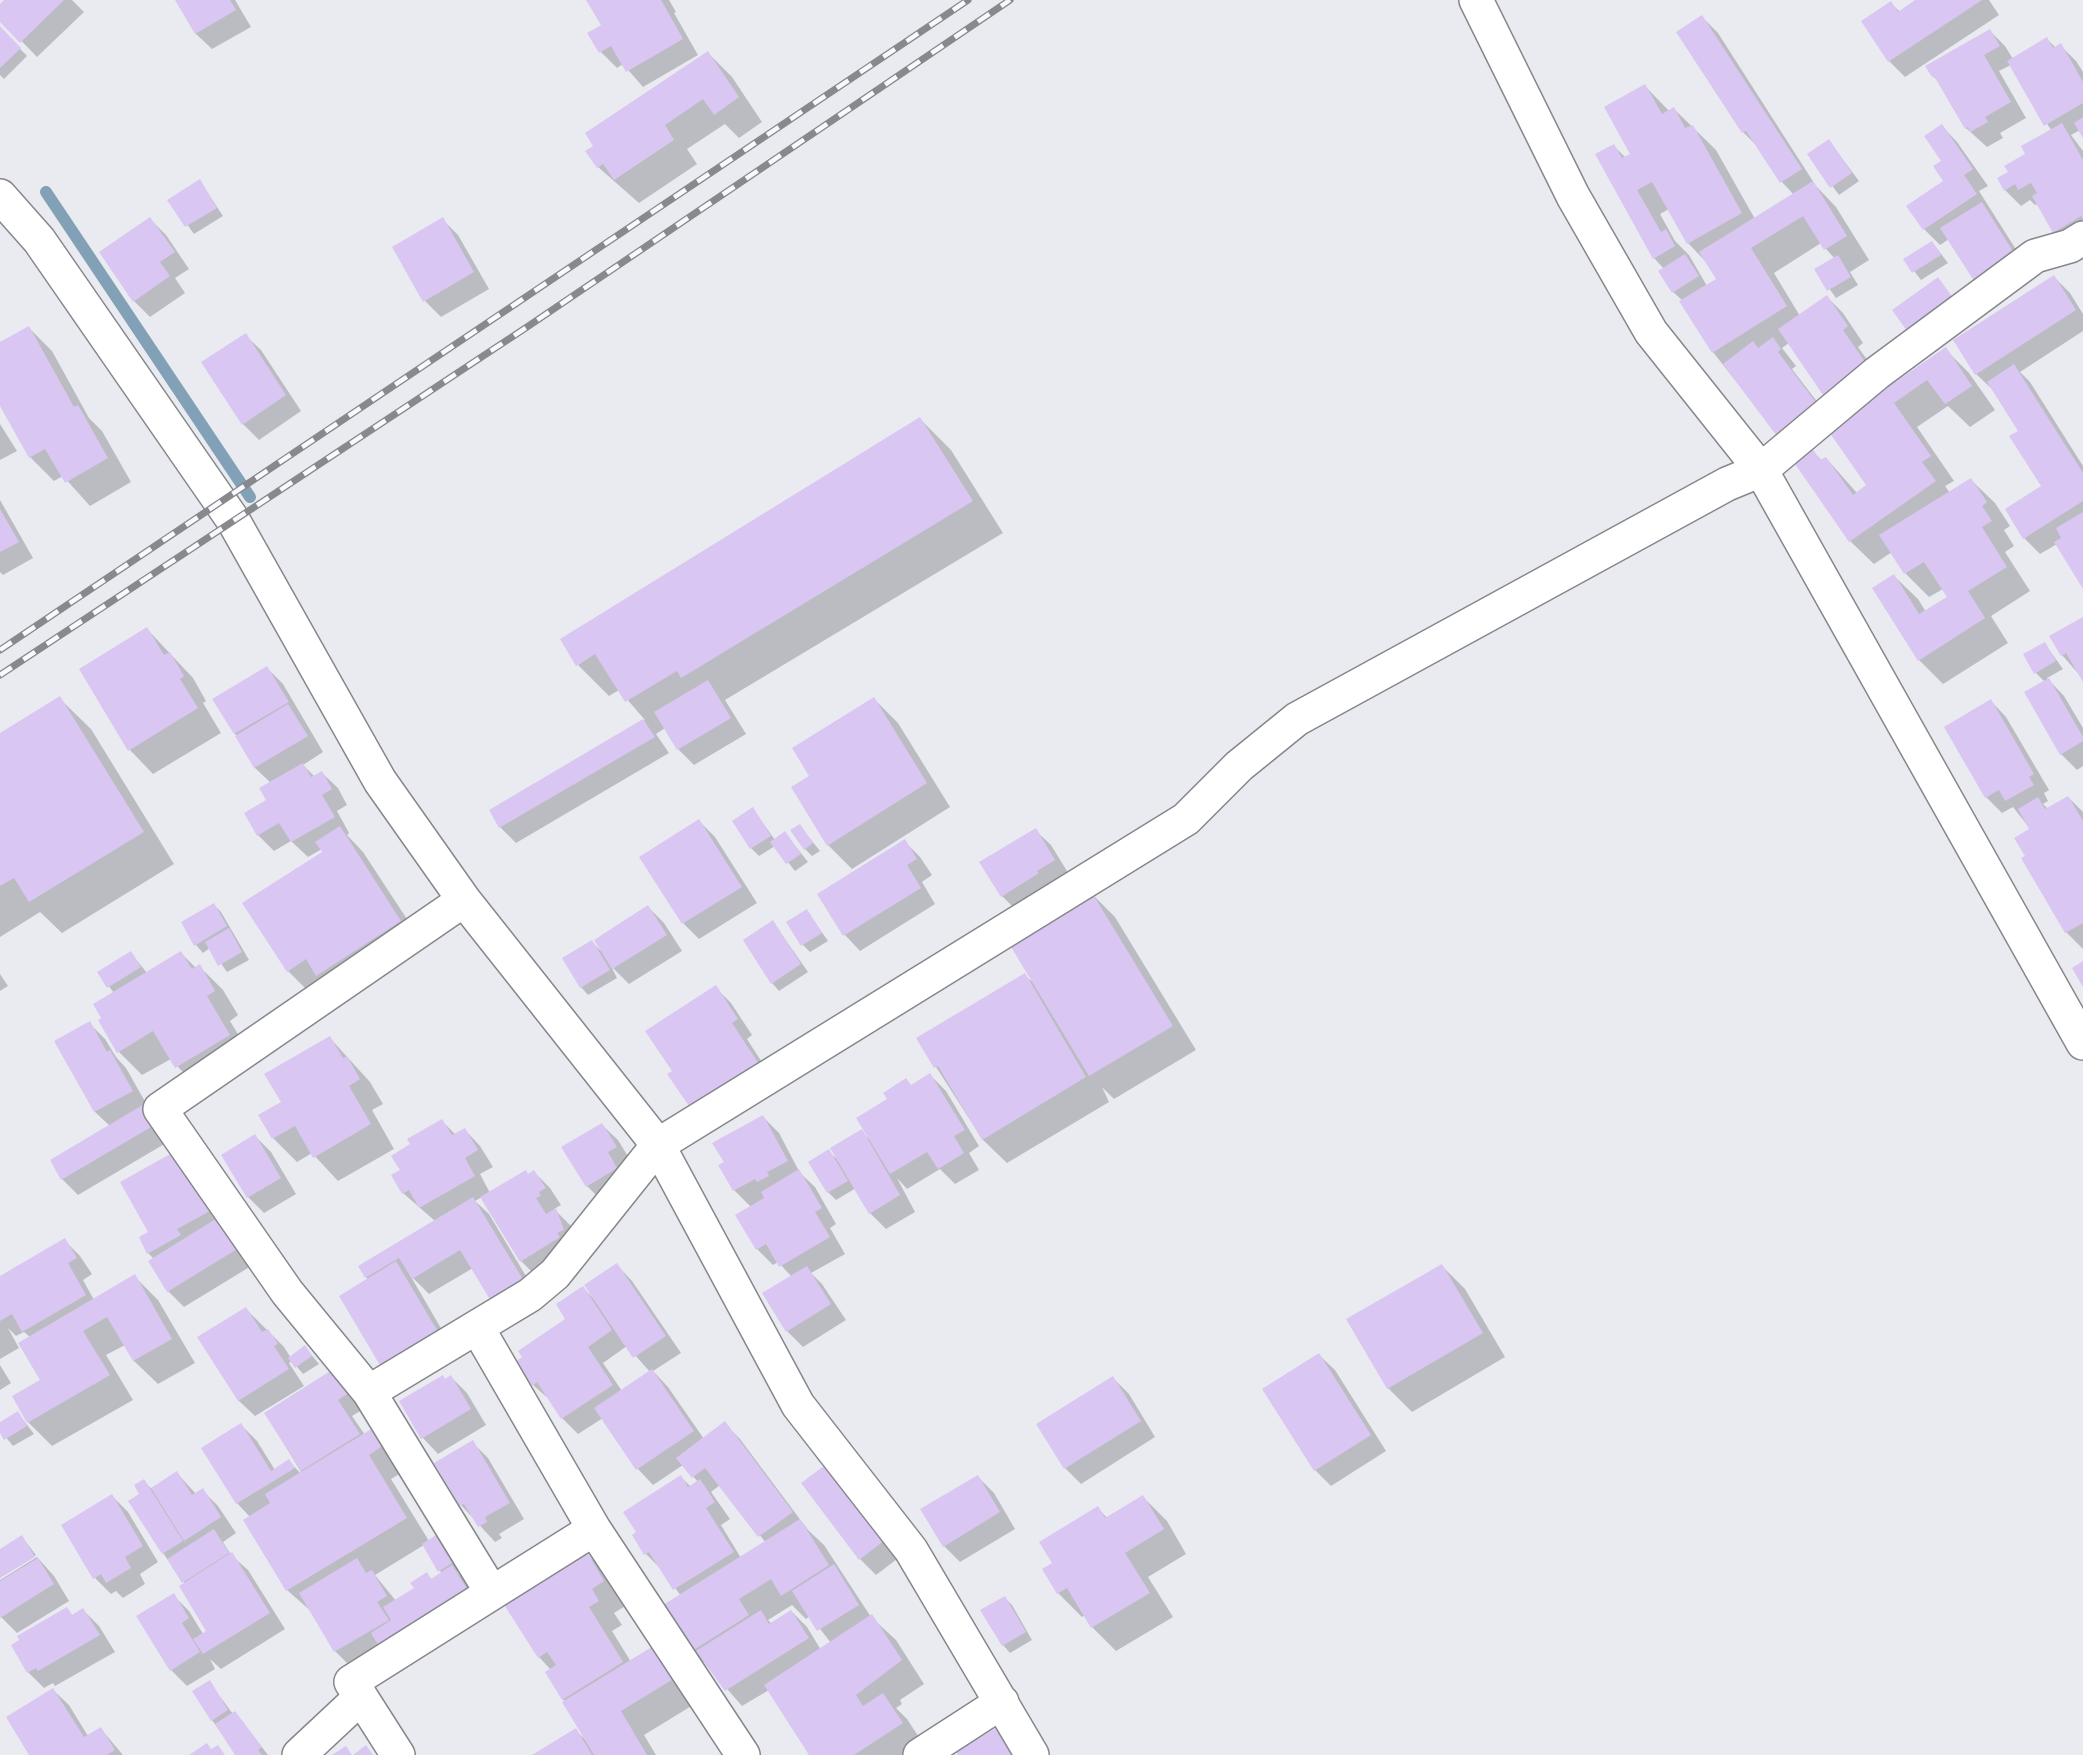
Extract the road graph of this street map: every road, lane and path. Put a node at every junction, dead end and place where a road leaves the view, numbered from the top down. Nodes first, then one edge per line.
1 (1476, 0) edge
2 (0, 196) edge
3 (2079, 250) edge
4 (1761, 470) junction
5 (464, 900) junction
6 (2083, 1043) edge
7 (658, 1145) junction
8 (477, 1327) junction
9 (369, 1392) junction
10 (594, 1529) junction
11 (492, 1593) junction
12 (361, 1697) junction
13 (1002, 1701) junction
14 (299, 1755) edge
15 (398, 1755) edge
16 (743, 1755) edge
17 (920, 1755) edge
18 (1032, 1755) edge

1 - 4 street
2 - 5 street
3 - 4 street
4 - 6 street
4 - 7 street
5 - 7 street
5 - 9 street
7 - 8 street
7 - 13 street
8 - 9 street
8 - 10 street
9 - 11 street
10 - 11 street
10 - 16 street
11 - 12 street
12 - 14 street
12 - 15 street
13 - 17 street
13 - 18 street

